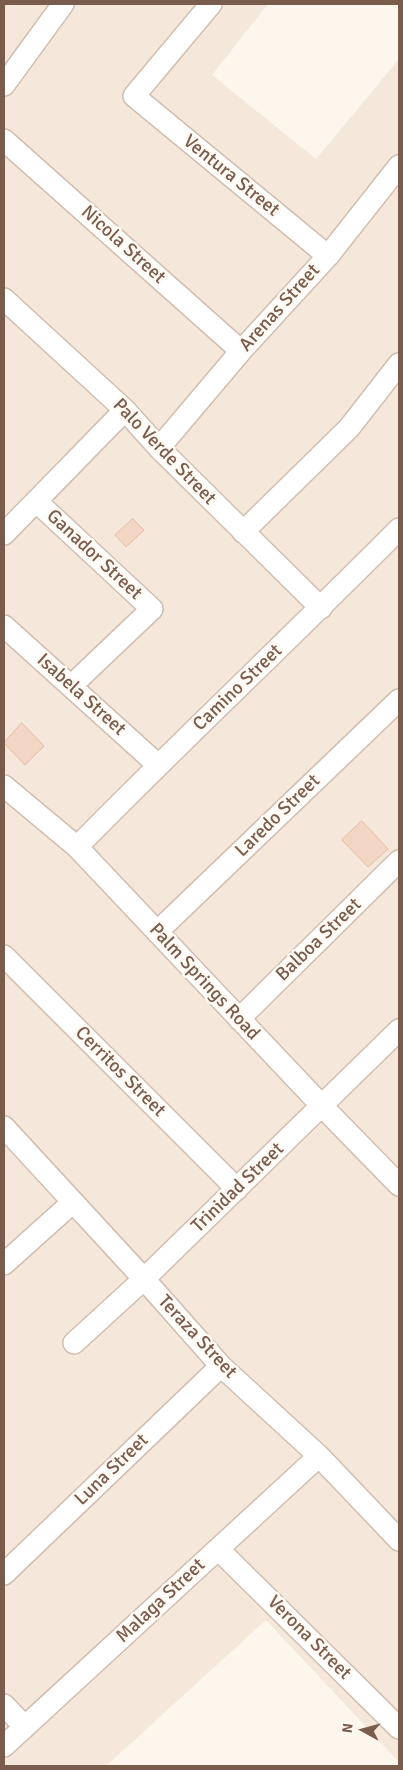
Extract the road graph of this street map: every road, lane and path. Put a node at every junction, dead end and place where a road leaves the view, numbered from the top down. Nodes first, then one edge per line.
1 (63, 4) edge
2 (211, 4) edge
3 (4, 85) edge
4 (4, 140) edge
5 (399, 166) edge
6 (328, 256) junction
7 (4, 299) edge
8 (241, 351) junction
9 (399, 364) edge
10 (125, 410) junction
11 (159, 448) junction
12 (36, 501) junction
13 (399, 529) edge
14 (243, 532) junction
15 (4, 534) edge
16 (321, 608) junction
17 (4, 626) edge
18 (71, 686) junction
19 (399, 700) edge
20 (158, 765) junction
21 (4, 786) edge
22 (77, 847) junction
23 (399, 862) edge
24 (157, 932) junction
25 (4, 956) edge
26 (239, 1019) junction
27 (399, 1030) edge
28 (322, 1106) junction
29 (4, 1127) edge
30 (399, 1185) edge
31 (237, 1189) junction
32 (72, 1202) junction
33 (4, 1264) edge
34 (144, 1280) junction
35 (74, 1343) dead end
36 (221, 1366) junction
37 (319, 1456) junction
38 (399, 1540) edge
39 (218, 1549) junction
40 (4, 1574) edge
41 (4, 1705) edge
42 (24, 1727) junction
43 (399, 1728) edge
44 (4, 1746) edge

1 - 3 street
2 - 6 street, Ventura Street
4 - 8 street, Nicola Street
5 - 6 street, Arenas Street
6 - 8 street, Arenas Street
7 - 10 street, Palo Verde Street
8 - 11 street, Arenas Street
9 - 14 street
10 - 11 street, Palo Verde Street
10 - 12 street
11 - 14 street, Palo Verde Street
12 - 15 street
12 - 18 street, Ganador Street
13 - 16 street, Camino Street
14 - 16 street, Palo Verde Street
16 - 20 street, Camino Street
17 - 18 street, Isabela Street
18 - 20 street, Isabela Street
19 - 24 street, Laredo Street
20 - 22 street, Camino Street
21 - 22 street, Palm Springs Road
22 - 24 street, Palm Springs Road
23 - 26 street, Balboa Street
24 - 26 street, Palm Springs Road
25 - 31 street, Cerritos Street
26 - 28 street, Palm Springs Road
27 - 28 street, Trinidad Street
28 - 30 street, Palm Springs Road
28 - 31 street, Trinidad Street
29 - 32 street, Teraza Street
31 - 34 street, Trinidad Street
32 - 33 street
32 - 34 street, Teraza Street
34 - 35 street, Trinidad Street
34 - 36 street, Teraza Street
36 - 37 street, Teraza Street
36 - 40 street, Luna Street
37 - 38 street, Teraza Street
37 - 39 street, Malaga Street
39 - 42 street, Malaga Street
39 - 43 street, Verona Street
41 - 42 street
42 - 44 street, Malaga Street

